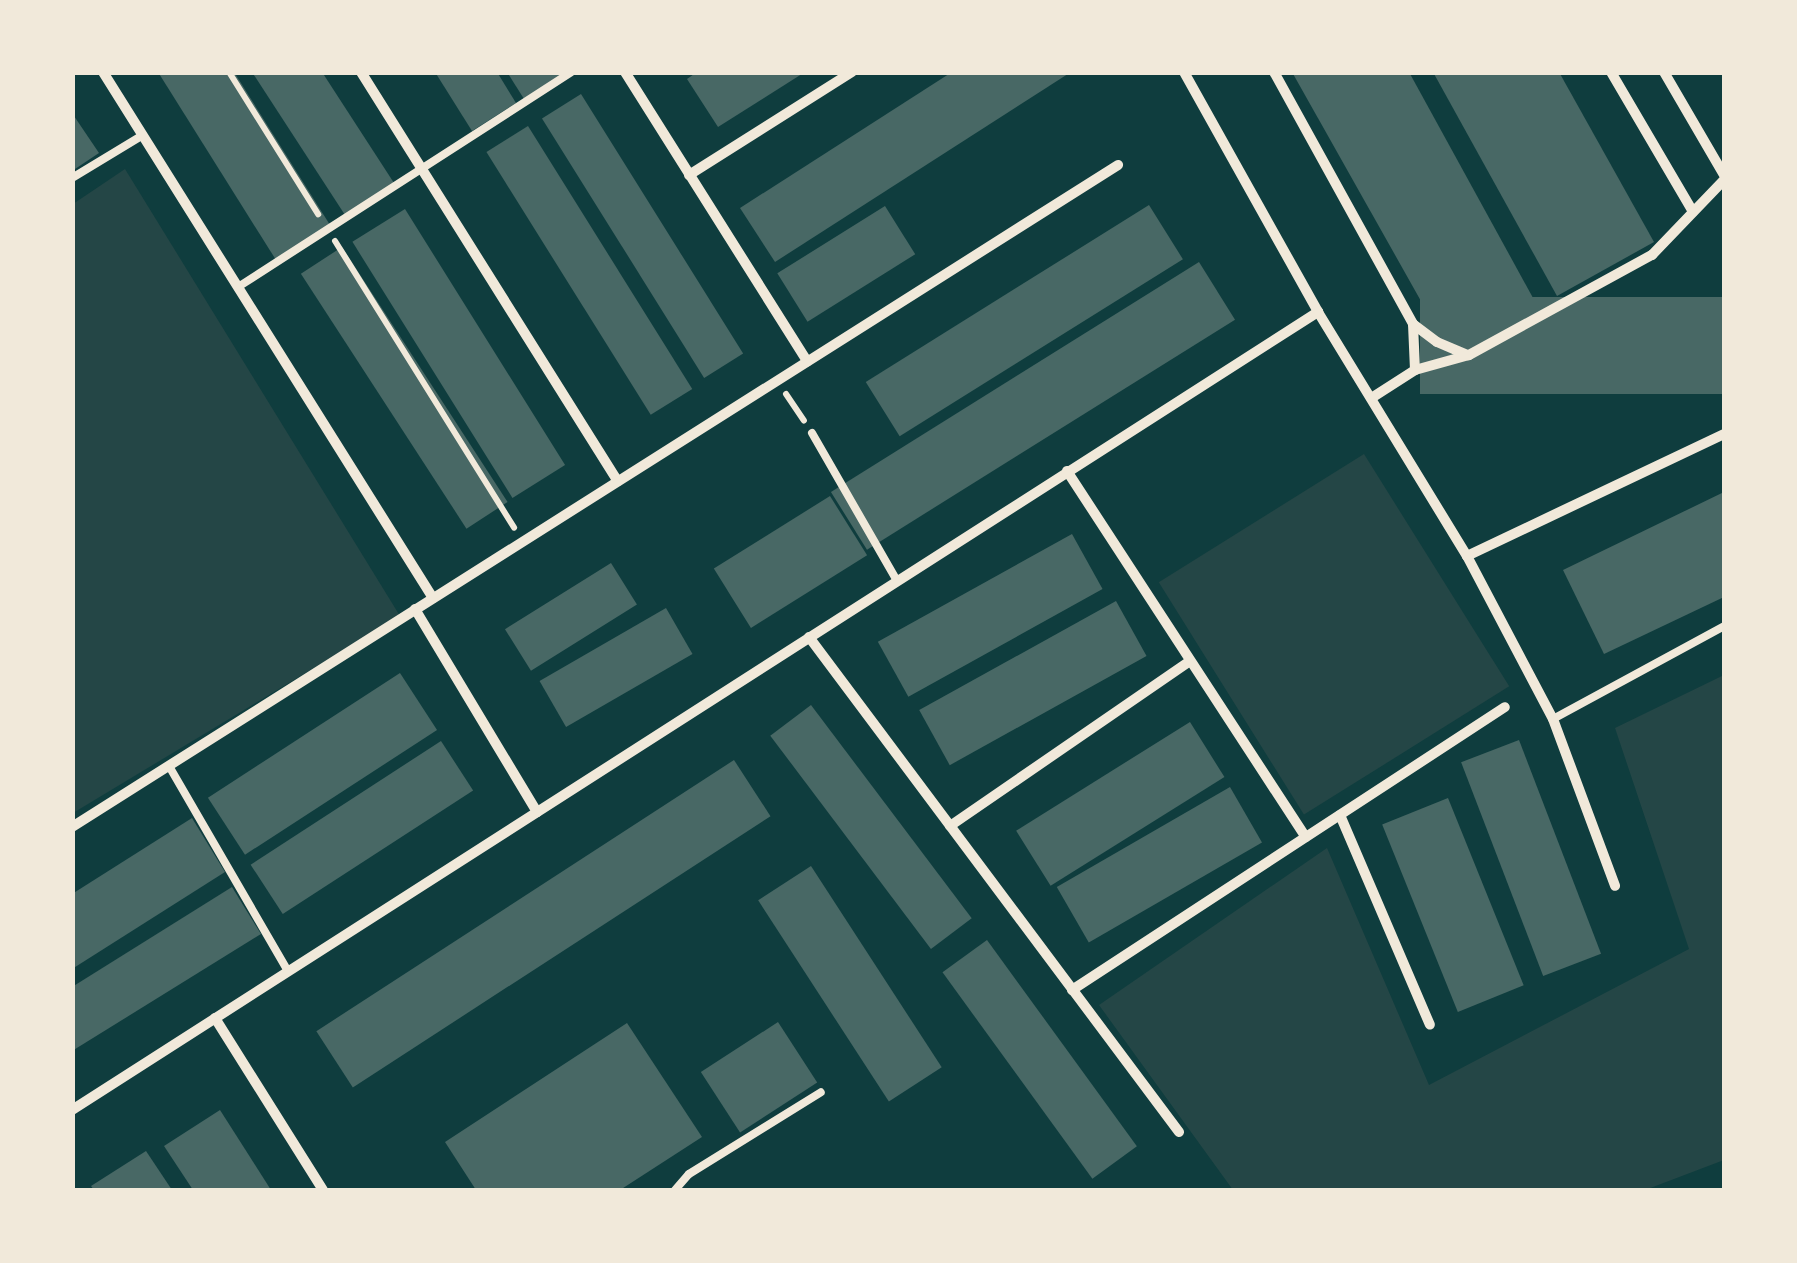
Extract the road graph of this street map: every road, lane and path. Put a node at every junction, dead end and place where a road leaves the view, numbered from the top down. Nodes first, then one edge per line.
1 (103, 72) edge
2 (229, 72) edge
3 (361, 72) edge
4 (571, 72) edge
5 (625, 72) edge
6 (852, 72) edge
7 (1184, 72) edge
8 (1274, 72) edge
9 (1611, 72) edge
10 (1664, 72) edge
11 (143, 135) junction
12 (1118, 164) dead end
13 (422, 168) junction
14 (689, 176) junction
15 (1724, 177) edge
16 (72, 178) edge
17 (1693, 212) junction
18 (327, 229) junction
19 (238, 287) junction
20 (1318, 312) junction
21 (1413, 324) junction
22 (1469, 355) junction
23 (806, 361) junction
24 (1415, 370) junction
25 (777, 380) junction
26 (1373, 397) junction
27 (812, 433) joint
28 (1724, 434) edge
29 (1067, 472) junction
30 (618, 481) junction
31 (522, 541) junction
32 (1467, 556) junction
33 (897, 581) junction
34 (433, 598) junction
35 (415, 609) junction
36 (1724, 626) edge
37 (809, 638) junction
38 (1190, 661) junction
39 (1504, 707) dead end
40 (1553, 719) junction
41 (169, 766) junction
42 (537, 812) junction
43 (1340, 815) junction
44 (950, 826) junction
45 (72, 827) edge
46 (1306, 837) junction
47 (1615, 886) dead end
48 (288, 972) junction
49 (1072, 990) junction
50 (215, 1018) junction
51 (1430, 1024) dead end
52 (821, 1092) dead end
53 (72, 1110) edge
54 (1179, 1132) dead end
55 (323, 1190) edge
56 (675, 1190) edge

1 - 11 street
2 - 18 path
3 - 13 street
4 - 13 lane
5 - 14 street
6 - 14 street
7 - 20 street
8 - 21 street
9 - 17 street
10 - 15 street
11 - 16 lane
11 - 19 street
12 - 23 street
13 - 18 lane
13 - 30 street
14 - 23 street
15 - 17 street
17 - 22 street
18 - 19 lane
18 - 31 path
19 - 34 street
20 - 26 street
20 - 29 street
21 - 22 street
21 - 24 street
22 - 24 street
23 - 25 street
24 - 26 street
25 - 27 path
25 - 30 street
26 - 32 street
27 - 33 lane
28 - 32 street
29 - 33 street
29 - 38 street
30 - 31 street
31 - 34 street
32 - 40 street
33 - 37 street
34 - 35 street
35 - 41 street
35 - 42 street
36 - 40 lane
37 - 42 street
37 - 44 street
38 - 44 street
38 - 46 street
39 - 43 street
40 - 47 street
41 - 45 street
41 - 48 lane
42 - 48 street
43 - 46 street
43 - 51 street
44 - 49 street
46 - 49 street
48 - 50 street
49 - 54 street
50 - 53 street
50 - 55 street
52 - 56 lane

